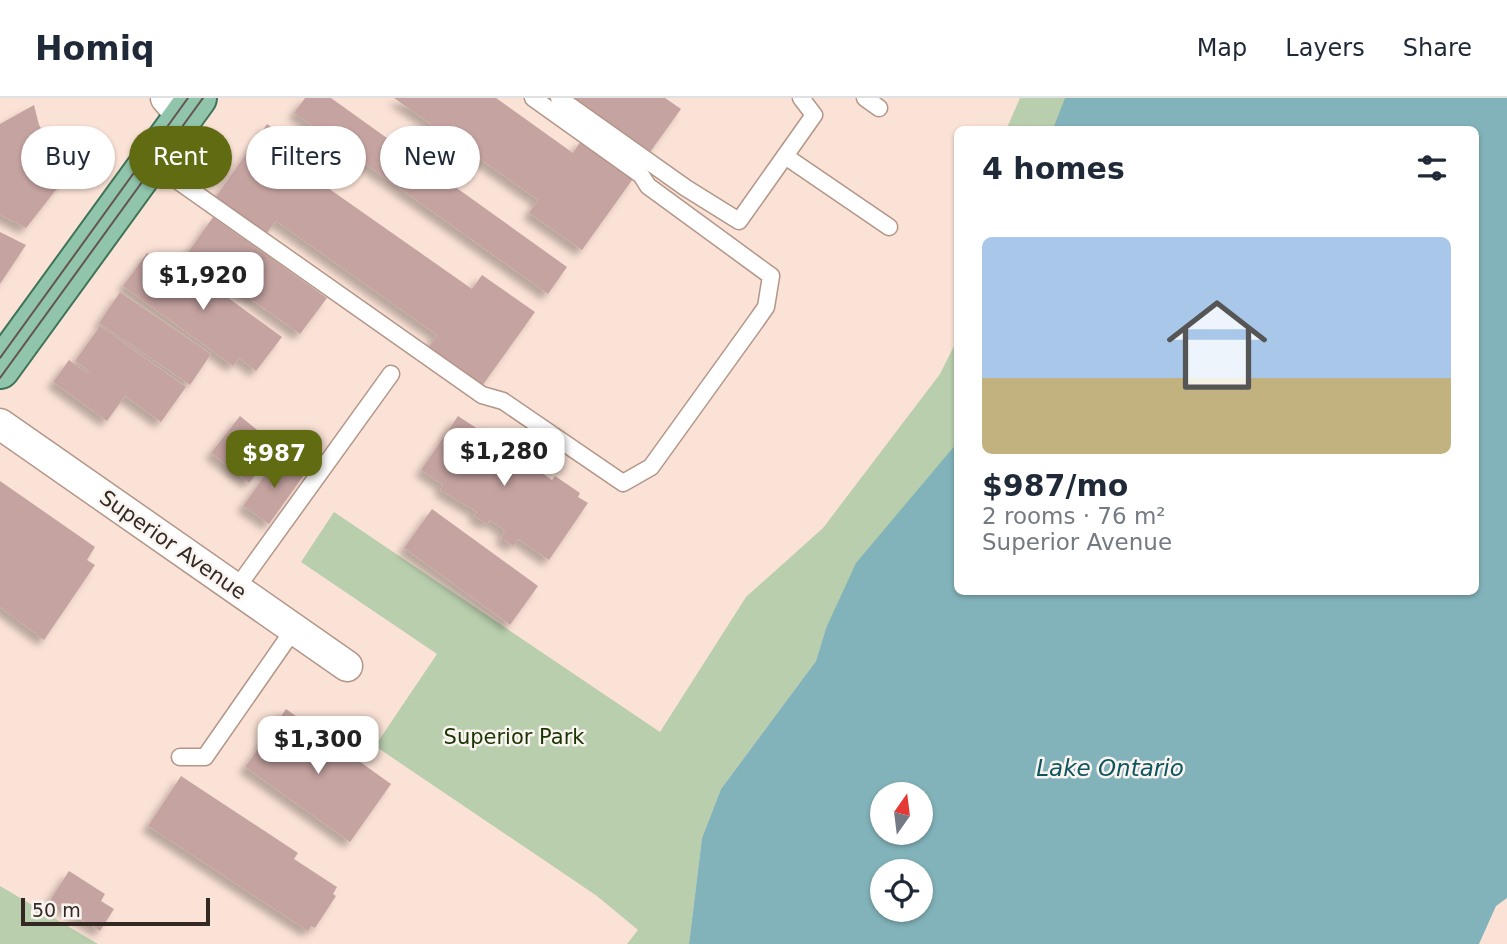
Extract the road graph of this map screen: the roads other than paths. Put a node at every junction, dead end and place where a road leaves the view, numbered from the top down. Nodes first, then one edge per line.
1 (533, 98) edge
2 (559, 98) edge
3 (801, 98) edge
4 (865, 98) edge
5 (182, 105) edge
6 (879, 108) dead end
7 (171, 126) edge
8 (785, 156) junction
9 (131, 189) edge
10 (189, 189) edge
11 (889, 227) dead end
12 (0, 369) edge
13 (391, 374) dead end
14 (0, 424) edge
15 (236, 589) junction
16 (294, 629) junction
17 (347, 666) dead end
18 (180, 757) dead end

1 - 10 lane
2 - 8 lane
3 - 8 lane
4 - 6 lane
5 - 7 main road
8 - 11 lane
9 - 12 main road
13 - 15 lane
14 - 15 street, Superior Avenue
15 - 16 street, Superior Avenue
16 - 17 street, Superior Avenue
16 - 18 lane

